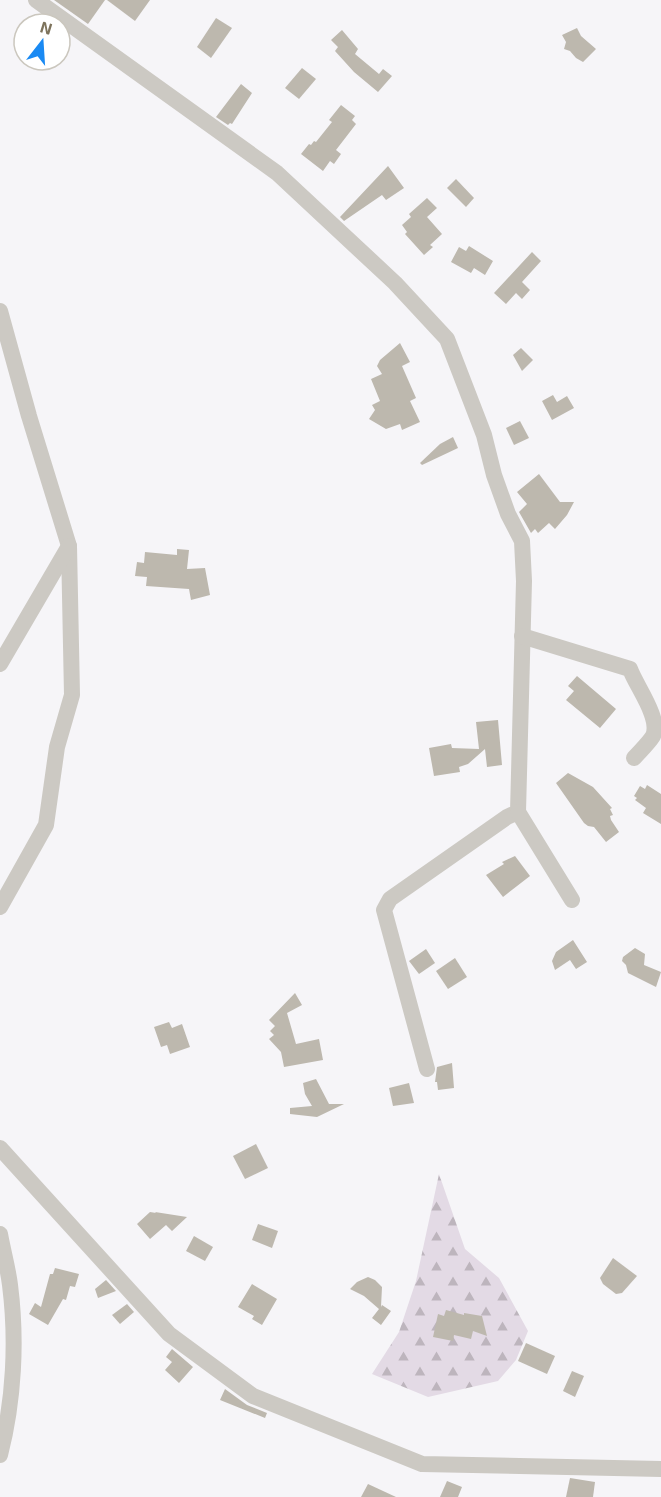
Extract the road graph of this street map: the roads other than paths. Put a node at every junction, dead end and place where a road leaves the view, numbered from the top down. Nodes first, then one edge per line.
1 (36, 0) edge
2 (0, 311) edge
3 (69, 546) junction
4 (522, 636) junction
5 (0, 664) edge
6 (634, 758) dead end
7 (518, 812) junction
8 (572, 900) dead end
9 (0, 907) edge
10 (427, 1069) dead end
11 (0, 1148) edge
12 (0, 1234) edge
13 (0, 1455) edge
14 (661, 1469) edge

1 - 4 street
2 - 3 street
3 - 5 street
3 - 9 street
4 - 6 street
4 - 7 street
7 - 8 street
7 - 10 street
11 - 14 street
12 - 13 street

